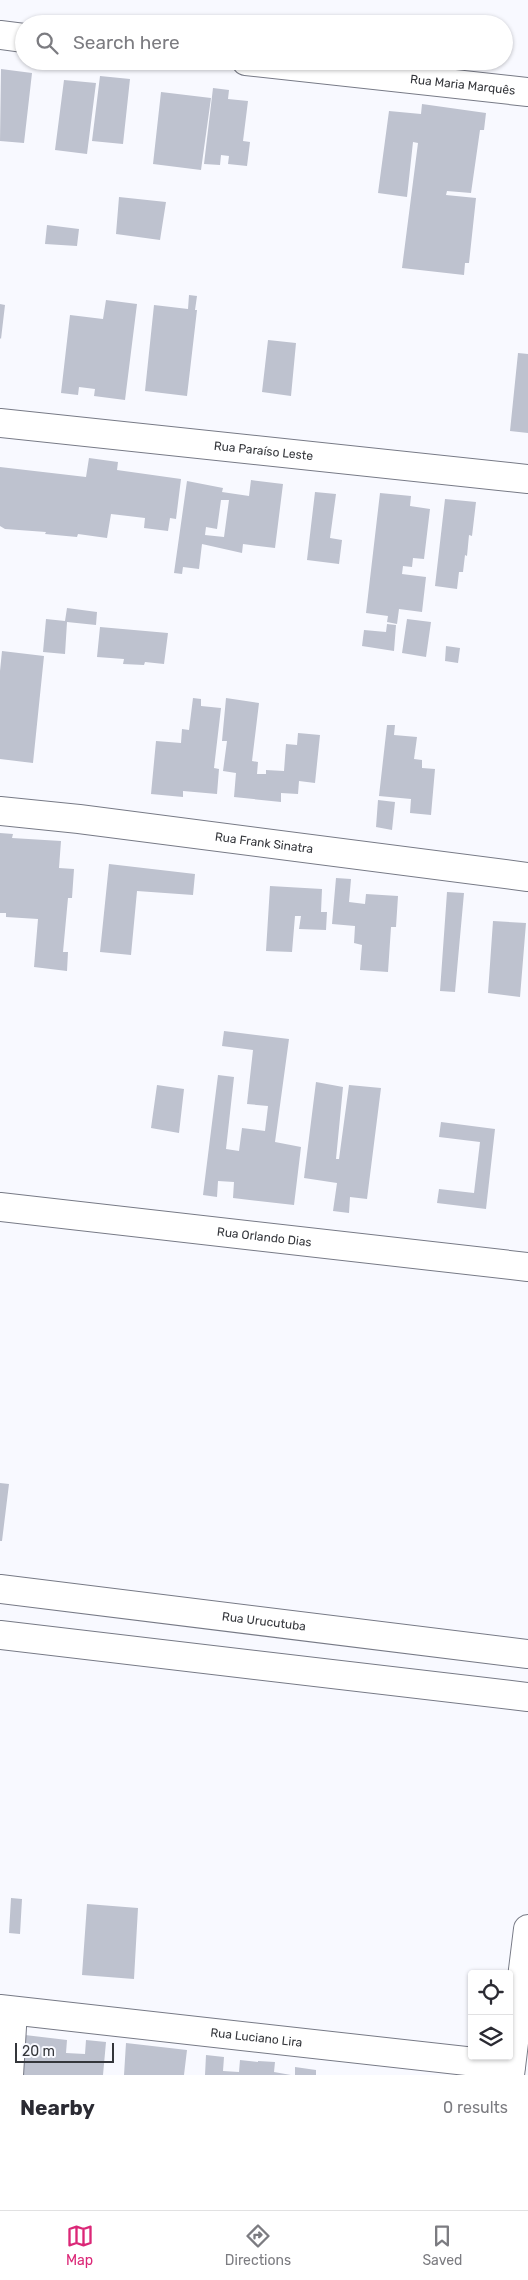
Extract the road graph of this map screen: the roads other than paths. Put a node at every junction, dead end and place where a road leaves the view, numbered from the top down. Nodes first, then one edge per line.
1 (0, 35) edge
2 (15, 37) edge
3 (328, 70) edge
4 (528, 92) edge
5 (0, 423) edge
6 (528, 478) edge
7 (0, 811) edge
8 (528, 877) edge
9 (0, 1208) edge
10 (528, 1267) edge
11 (0, 1589) edge
12 (0, 1635) edge
13 (528, 1654) edge
14 (528, 1697) edge
15 (528, 1929) edge
16 (6, 2010) edge
17 (510, 2070) edge
18 (9, 2075) edge

1 - 2 street
3 - 4 street, Rua Maria Marquês
5 - 6 street, Rua Paraíso Leste
7 - 8 street, Rua Frank Sinatra
9 - 10 street, Rua Orlando Dias
11 - 13 street, Rua Urucutuba
12 - 14 street
15 - 17 street
16 - 17 street, Rua Luciano Lira
16 - 18 street

